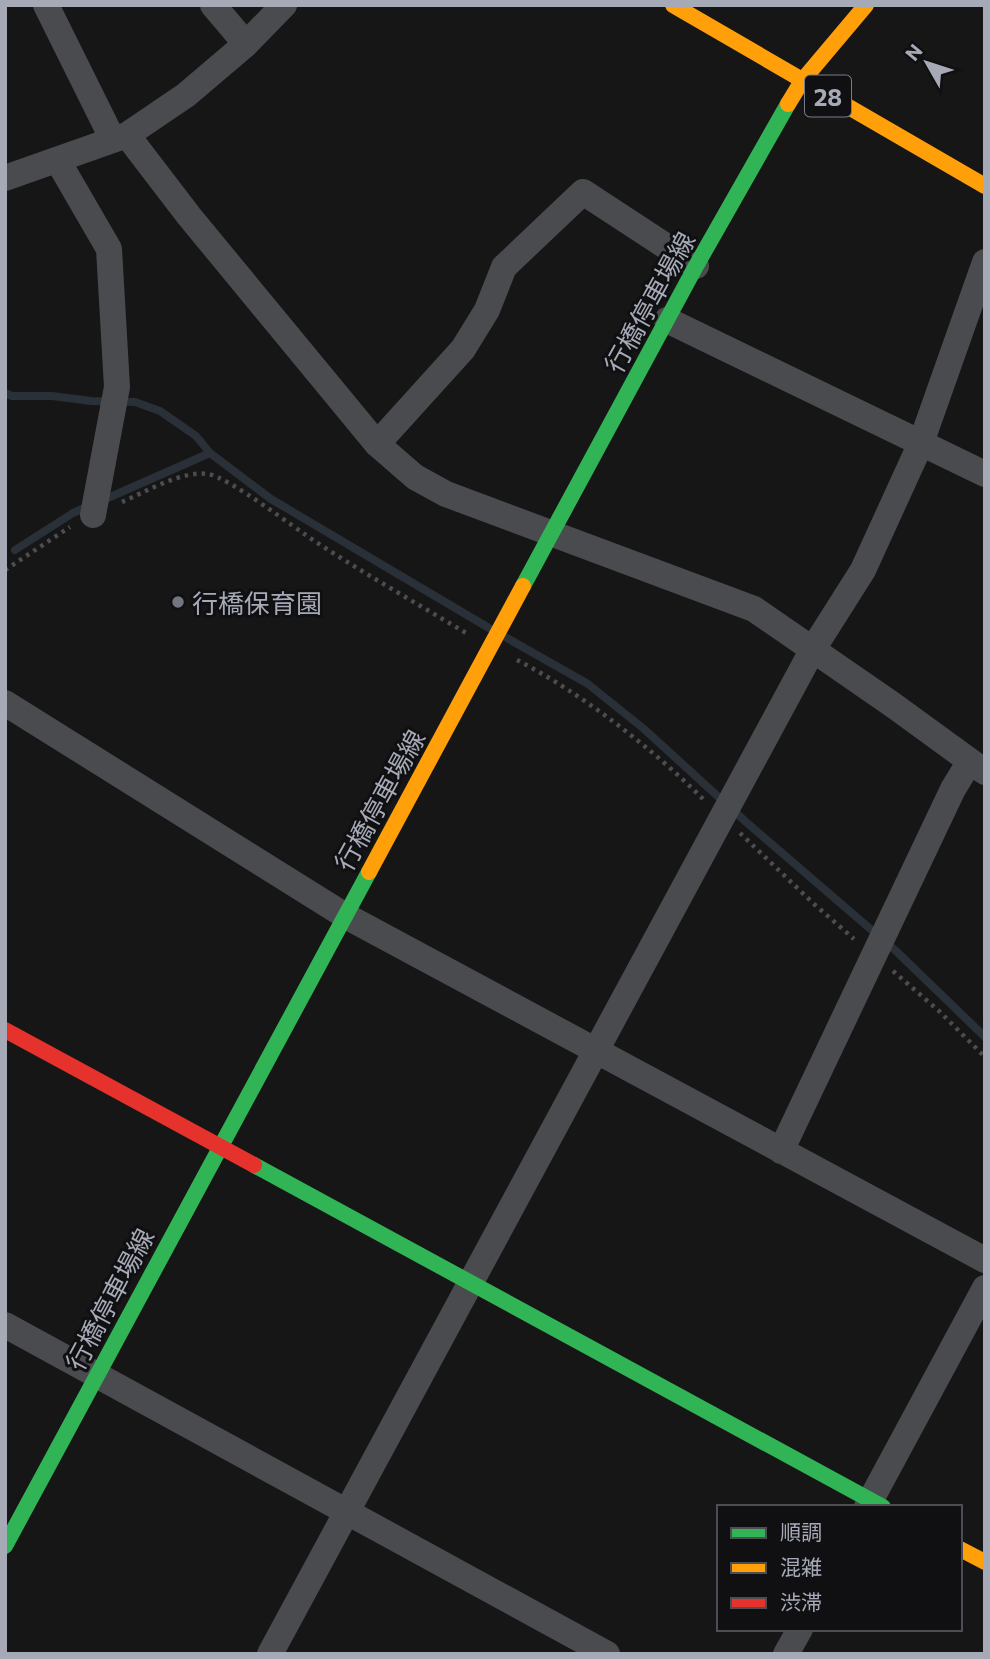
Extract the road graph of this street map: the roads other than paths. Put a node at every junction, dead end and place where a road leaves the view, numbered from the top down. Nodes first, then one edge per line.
1 (46, 5) edge
2 (212, 5) edge
3 (284, 5) edge
4 (673, 5) edge
5 (866, 5) edge
6 (246, 44) junction
7 (802, 82) junction
8 (120, 138) junction
9 (58, 161) junction
10 (5, 178) edge
11 (985, 186) edge
12 (985, 262) edge
13 (696, 266) junction
14 (667, 320) junction
15 (921, 443) junction
16 (377, 444) junction
17 (985, 474) edge
18 (93, 515) road end
19 (551, 534) junction
20 (813, 649) junction
21 (5, 703) edge
22 (978, 767) edge
23 (344, 915) junction
24 (5, 1030) edge
25 (597, 1051) junction
26 (220, 1146) junction
27 (781, 1150) junction
28 (985, 1261) edge
29 (471, 1283) junction
30 (985, 1288) edge
31 (5, 1325) edge
32 (96, 1374) junction
33 (874, 1504) edge
34 (348, 1512) junction
35 (5, 1546) edge
36 (962, 1550) edge
37 (985, 1562) edge
38 (799, 1631) edge
39 (270, 1654) edge
40 (607, 1654) edge
41 (786, 1654) edge

1 - 8 street
2 - 6 street
3 - 6 street
4 - 7 main road, 28
5 - 7 main road, 行橋停車場線
6 - 8 street
7 - 11 main road, 28
7 - 13 main road, 行橋停車場線
8 - 9 street
8 - 16 street
9 - 10 street
9 - 18 street
12 - 15 street
13 - 14 main road, 行橋停車場線
13 - 16 street
14 - 15 street
14 - 19 main road, 行橋停車場線
15 - 17 street
15 - 20 street
16 - 19 street
19 - 20 street
19 - 23 main road, 行橋停車場線
20 - 22 street
20 - 25 street
21 - 23 street
22 - 27 street
23 - 25 street
23 - 26 main road, 行橋停車場線
24 - 26 main road
25 - 27 street
25 - 29 street
26 - 29 main road
26 - 32 main road, 行橋停車場線
27 - 28 street
29 - 33 main road
29 - 34 street
30 - 33 street
31 - 32 street
32 - 34 street
32 - 35 main road, 行橋停車場線
34 - 39 street
34 - 40 street
36 - 37 main road
38 - 41 street

